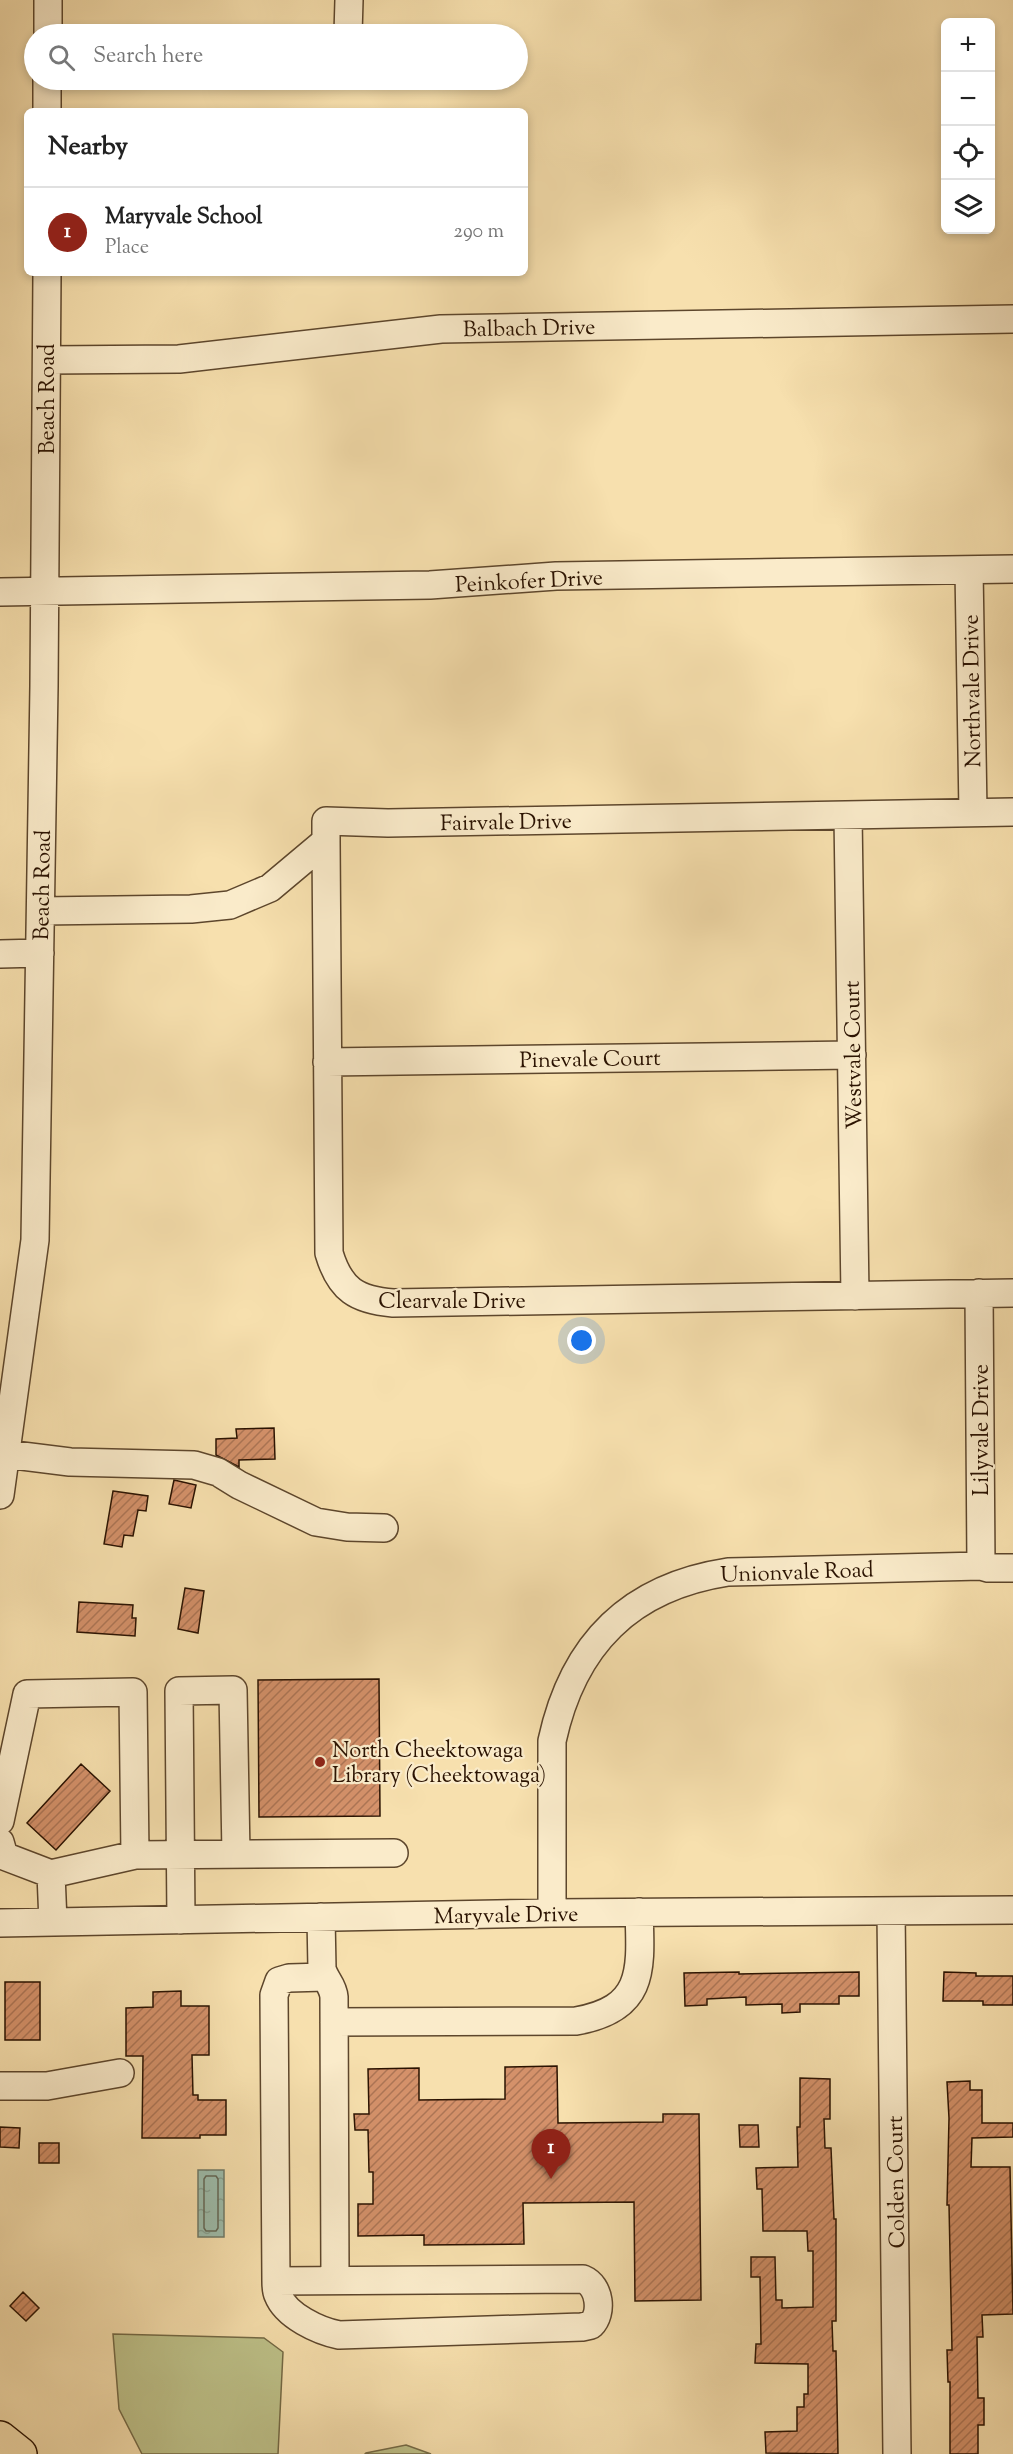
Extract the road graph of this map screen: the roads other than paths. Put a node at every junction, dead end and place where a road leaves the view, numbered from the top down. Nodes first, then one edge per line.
1 (48, 0) edge
2 (348, 0) edge
3 (48, 24) edge
4 (348, 24) edge
5 (47, 90) edge
6 (47, 108) edge
7 (47, 276) edge
8 (1013, 320) edge
9 (47, 360) junction
10 (1013, 569) edge
11 (969, 570) junction
12 (45, 591) junction
13 (0, 592) edge
14 (973, 812) junction
15 (1013, 812) edge
16 (848, 815) junction
17 (326, 841) junction
18 (41, 911) junction
19 (40, 953) junction
20 (0, 954) edge
21 (852, 1054) junction
22 (327, 1062) junction
23 (979, 1293) junction
24 (1013, 1293) edge
25 (855, 1296) junction
26 (10, 1346) edge
27 (6, 1454) junction
28 (0, 1495) edge
29 (384, 1528) dead end
30 (981, 1566) junction
31 (1013, 1568) edge
32 (0, 1821) edge
33 (0, 1842) edge
34 (394, 1853) dead end
35 (182, 1854) junction
36 (236, 1854) junction
37 (135, 1855) junction
38 (51, 1874) junction
39 (1013, 1910) edge
40 (891, 1911) junction
41 (639, 1912) junction
42 (552, 1913) junction
43 (321, 1917) junction
44 (181, 1920) junction
45 (53, 1922) junction
46 (0, 1923) edge
47 (325, 1977) junction
48 (334, 2022) junction
49 (120, 2073) dead end
50 (0, 2086) edge
51 (335, 2280) junction
52 (276, 2281) junction
53 (0, 2438) edge
54 (20, 2454) edge
55 (897, 2454) edge

1 - 3 street
2 - 4 street
5 - 6 street
7 - 9 street, Beach Road
8 - 9 street, Balbach Drive
9 - 12 street, Beach Road
10 - 11 street, Peinkofer Drive
11 - 12 street, Peinkofer Drive
11 - 14 street, Northvale Drive
12 - 13 street, Peinkofer Drive
12 - 18 street, Beach Road
14 - 15 street, Fairvale Drive
14 - 16 street, Fairvale Drive
16 - 17 street, Fairvale Drive
16 - 21 street, Westvale Court
17 - 18 street, Fairvale Drive
17 - 22 street, Clearvale Drive
18 - 19 street, Beach Road
19 - 20 street
19 - 26 street, Beach Road
21 - 22 street, Pinevale Court
21 - 25 street, Westvale Court
22 - 25 street, Clearvale Drive
23 - 24 street, Clearvale Drive
23 - 25 street, Clearvale Drive
23 - 30 street, Lilyvale Drive
26 - 27 street, Beach Road
27 - 28 street, Beach Road
27 - 29 street
30 - 31 street, Unionvale Road
30 - 42 street, Unionvale Road
32 - 37 street
33 - 38 street
34 - 36 street
35 - 36 street
35 - 36 street
35 - 37 street
35 - 44 street
37 - 38 street
38 - 45 street
39 - 40 street, Maryvale Drive
40 - 41 street, Maryvale Drive
40 - 55 street, Colden Court
41 - 42 street, Maryvale Drive
41 - 48 street
42 - 43 street, Maryvale Drive
43 - 44 street, Maryvale Drive
43 - 47 street
44 - 45 street, Maryvale Drive
45 - 46 street, Maryvale Drive
47 - 48 street
47 - 52 street
48 - 51 street
49 - 50 street
51 - 52 street
51 - 52 street
53 - 54 highway

